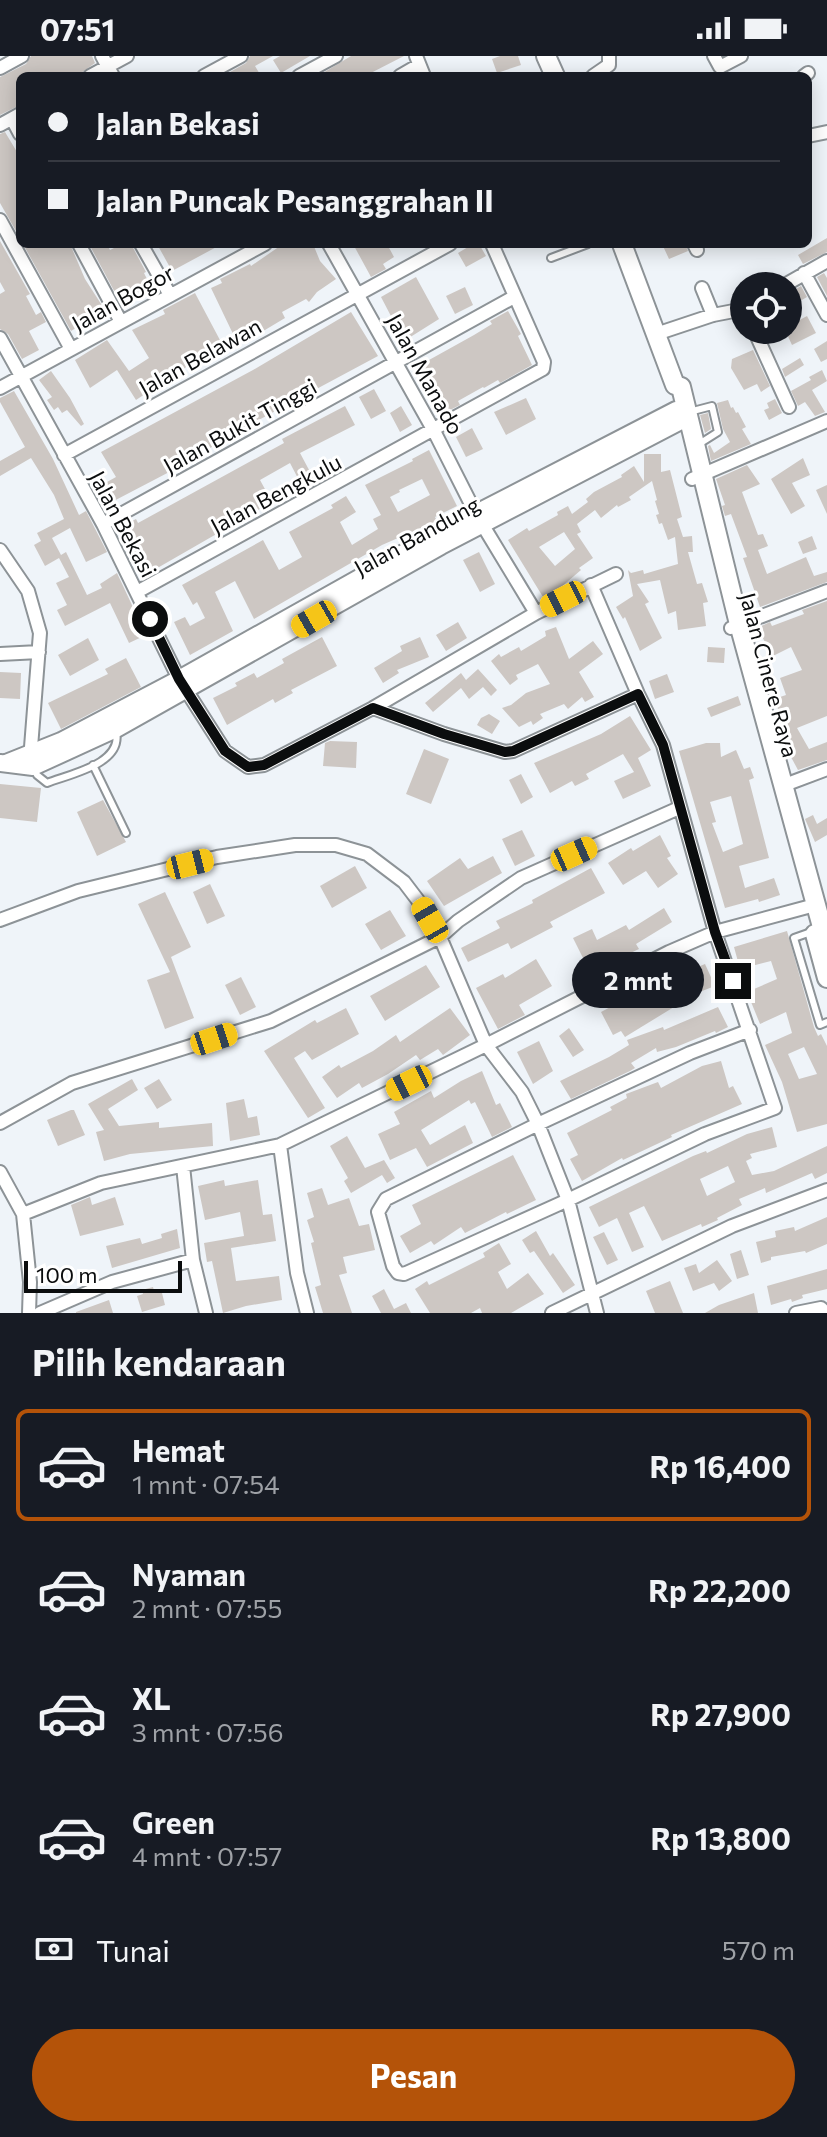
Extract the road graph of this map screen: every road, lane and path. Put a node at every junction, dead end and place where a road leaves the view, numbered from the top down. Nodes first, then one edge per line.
1 (22, 56) edge
2 (127, 56) edge
3 (241, 56) edge
4 (336, 56) edge
5 (714, 56) edge
6 (741, 56) edge
7 (108, 66) edge
8 (0, 68) edge
9 (211, 72) edge
10 (306, 72) edge
11 (0, 220) edge
12 (81, 248) edge
13 (143, 248) edge
14 (258, 248) edge
15 (331, 248) edge
16 (442, 248) edge
17 (494, 248) edge
18 (577, 248) edge
19 (624, 248) edge
20 (551, 258) dead end
21 (827, 261) edge
22 (804, 273) joint
23 (702, 288) dead end
24 (356, 294) junction
25 (170, 295) junction
26 (514, 297) junction
27 (730, 312) edge
28 (713, 315) junction
29 (827, 315) edge
30 (121, 322) junction
31 (656, 334) junction
32 (0, 338) edge
33 (760, 344) edge
34 (71, 349) junction
35 (396, 362) junction
36 (21, 377) junction
37 (0, 388) edge
38 (789, 407) dead end
39 (681, 415) junction
40 (827, 421) edge
41 (434, 431) junction
42 (64, 455) junction
43 (698, 477) junction
44 (480, 519) junction
45 (103, 524) junction
46 (0, 550) edge
47 (616, 574) dead end
48 (591, 585) junction
49 (827, 591) edge
50 (137, 592) junction
51 (536, 613) junction
52 (735, 626) junction
53 (39, 652) junction
54 (0, 654) edge
55 (183, 685) junction
56 (638, 694) junction
57 (373, 708) junction
58 (116, 729) junction
59 (2, 763) edge
60 (31, 763) junction
61 (93, 765) junction
62 (827, 769) edge
63 (782, 786) junction
64 (679, 808) junction
65 (126, 833) dead end
66 (811, 906) junction
67 (0, 920) edge
68 (715, 932) junction
69 (440, 937) junction
70 (822, 937) edge
71 (827, 978) edge
72 (827, 1022) edge
73 (750, 1030) junction
74 (486, 1045) junction
75 (0, 1123) edge
76 (538, 1124) junction
77 (280, 1145) junction
78 (183, 1166) junction
79 (0, 1172) edge
80 (827, 1190) edge
81 (568, 1200) junction
82 (23, 1214) junction
83 (193, 1260) junction
84 (592, 1293) junction
85 (29, 1313) edge
86 (40, 1313) edge
87 (206, 1313) edge
88 (307, 1313) edge
89 (552, 1313) edge
90 (597, 1313) edge
91 (796, 1313) edge
92 (826, 1313) edge

1 - 8 street
2 - 7 street
3 - 9 street
4 - 10 street
5 - 6 street
11 - 34 street
12 - 30 street
13 - 25 street
14 - 25 street, Jalan Bogor
15 - 24 street, Jalan Manado
16 - 24 street, Jalan Belawan
17 - 26 street
18 - 20 lane
19 - 31 main road, Jalan Cinere Raya
21 - 22 street
22 - 29 street
23 - 28 street
24 - 35 street, Jalan Manado
24 - 42 street, Jalan Belawan
25 - 30 street, Jalan Bogor
26 - 35 street, Jalan Bukit Tinggi
26 - 41 street, Jalan Bengkulu
27 - 28 street
28 - 31 street
30 - 34 street, Jalan Bogor
31 - 39 main road, Jalan Cinere Raya
32 - 36 street, Jalan Bekasi
33 - 38 street
34 - 36 street, Jalan Bogor
35 - 41 street, Jalan Manado
35 - 45 street, Jalan Bukit Tinggi
36 - 37 street, Jalan Bogor
36 - 42 street, Jalan Bekasi
39 - 43 main road, Jalan Cinere Raya
39 - 43 main road, Jalan Cinere Raya
39 - 44 street, Jalan Bandung
40 - 43 street
41 - 44 street, Jalan Manado
41 - 50 street, Jalan Bengkulu
42 - 45 street, Jalan Bekasi
43 - 52 main road, Jalan Cinere Raya
44 - 51 street, Jalan Manado
44 - 55 street, Jalan Bandung
45 - 50 street, Jalan Bekasi
46 - 53 street
47 - 48 street
48 - 51 street
48 - 56 street
49 - 52 street
50 - 55 street, Jalan Bekasi
51 - 57 street
52 - 63 main road, Jalan Cinere Raya
52 - 66 main road, Jalan Cinere Raya
53 - 54 street
53 - 60 street
55 - 57 street, Jalan Bekasi
55 - 58 street, Jalan Bandung
55 - 60 street, Jalan Bandung
56 - 57 street
56 - 64 street
58 - 60 street, Jalan Bandung
58 - 61 lane
59 - 60 street
60 - 61 lane
61 - 65 lane
62 - 63 street
63 - 66 main road, Jalan Cinere Raya
64 - 68 street
64 - 69 street
66 - 68 street
66 - 70 main road, Jalan Cinere Raya
67 - 69 street
68 - 73 street
68 - 74 street
69 - 74 street
69 - 75 street
70 - 71 main road, Jalan Cinere Raya
70 - 72 lane
73 - 76 street
73 - 81 street
74 - 76 street
74 - 77 street
76 - 81 street
76 - 81 street
77 - 78 street
77 - 88 street
78 - 82 street
78 - 83 street
79 - 82 street
80 - 84 street
81 - 84 street
82 - 85 street
83 - 86 street
83 - 87 street
84 - 89 street
84 - 90 street
91 - 92 street

